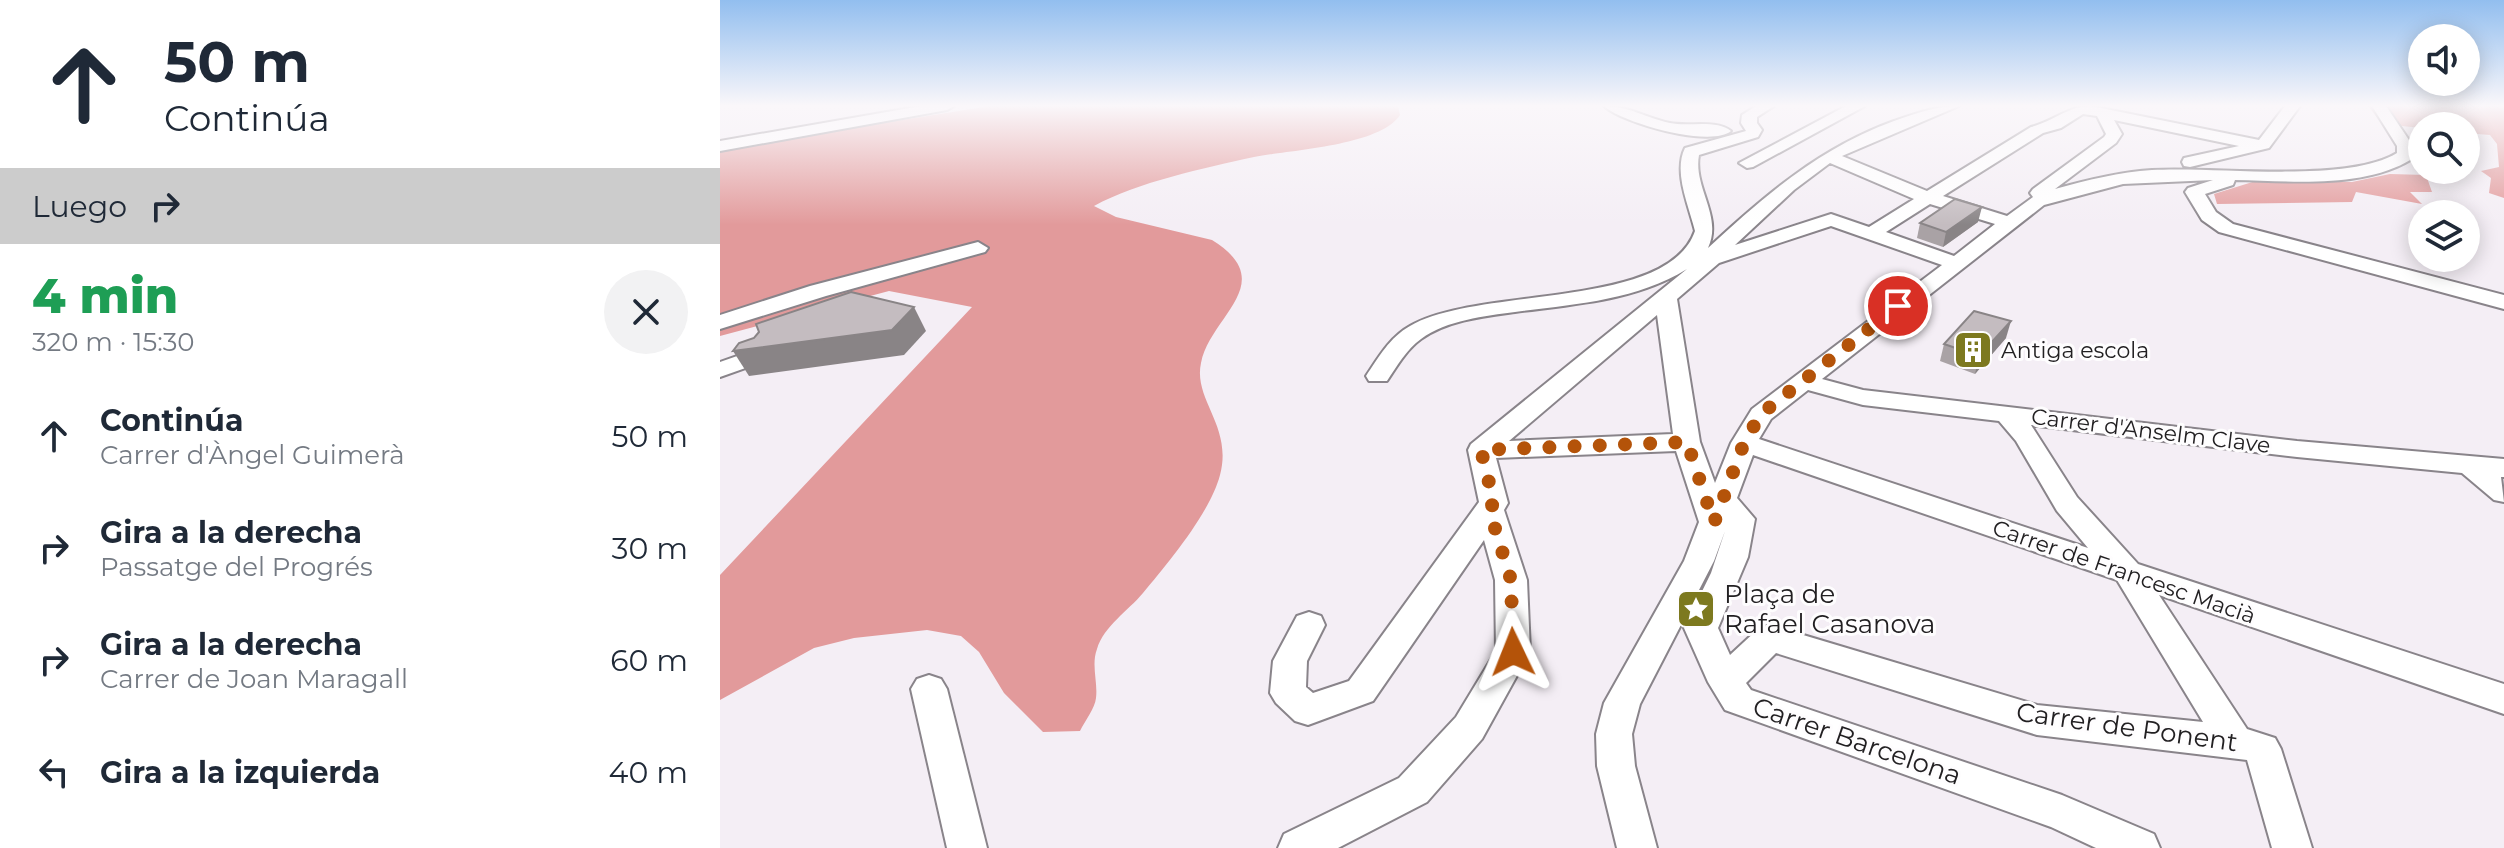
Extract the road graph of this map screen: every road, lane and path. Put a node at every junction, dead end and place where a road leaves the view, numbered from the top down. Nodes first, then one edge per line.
1 (1710, 146) edge
2 (1781, 146) edge
3 (1851, 146) edge
4 (2011, 146) edge
5 (2102, 146) edge
6 (2260, 146) edge
7 (2405, 146) edge
8 (1689, 156) junction
9 (1829, 157) junction
10 (1747, 163) junction
11 (1807, 171) junction
12 (2253, 173) junction
13 (2130, 177) junction
14 (1926, 197) junction
15 (2038, 201) junction
16 (2007, 222) junction
17 (1870, 234) junction
18 (978, 248) dead end
19 (1705, 258) junction
20 (1955, 263) junction
21 (1666, 299) junction
22 (2504, 302) edge
23 (720, 322) edge
24 (760, 355) edge
25 (720, 370) edge
26 (1378, 376) dead end
27 (1801, 381) junction
28 (2005, 412) junction
29 (1687, 442) junction
30 (1744, 443) junction
31 (1481, 450) junction
32 (2468, 464) junction
33 (2504, 468) edge
34 (2504, 493) edge
35 (1489, 509) junction
36 (1718, 512) junction
37 (2129, 574) junction
38 (1309, 625) dead end
39 (1725, 682) junction
40 (929, 689) dead end
41 (2504, 699) edge
42 (2235, 741) junction
43 (967, 848) edge
44 (1298, 848) edge
45 (1637, 848) edge
46 (2140, 848) edge
47 (2292, 848) edge

1 - 8 street
2 - 10 street
3 - 9 street
4 - 14 street
5 - 15 street
6 - 13 street
7 - 12 street
8 - 10 street
8 - 19 street
9 - 11 street
9 - 14 street
10 - 11 street
11 - 19 street
12 - 13 street
12 - 22 street
13 - 15 street
14 - 16 street
14 - 17 street
15 - 16 street
16 - 20 street
17 - 19 street
17 - 20 street
18 - 23 street
19 - 21 street
19 - 26 street
20 - 27 street
21 - 29 street
21 - 31 street
24 - 25 street
27 - 28 street, Carrer d'Anselm Clave
27 - 30 street
28 - 32 street, Carrer d'Anselm Clave
28 - 37 street
29 - 31 street
29 - 36 street
30 - 36 street
30 - 37 street, Carrer de Francesc Macià
31 - 35 street
32 - 33 street, Carrer d'Anselm Clave
32 - 34 street
35 - 38 street
35 - 44 street
36 - 39 street, Carrer Barcelona
36 - 45 street
37 - 41 street, Carrer de Francesc Macià
37 - 42 street
39 - 42 street, Carrer de Ponent
39 - 46 street, Carrer Barcelona
40 - 43 street
42 - 47 street, Carrer de Ponent

